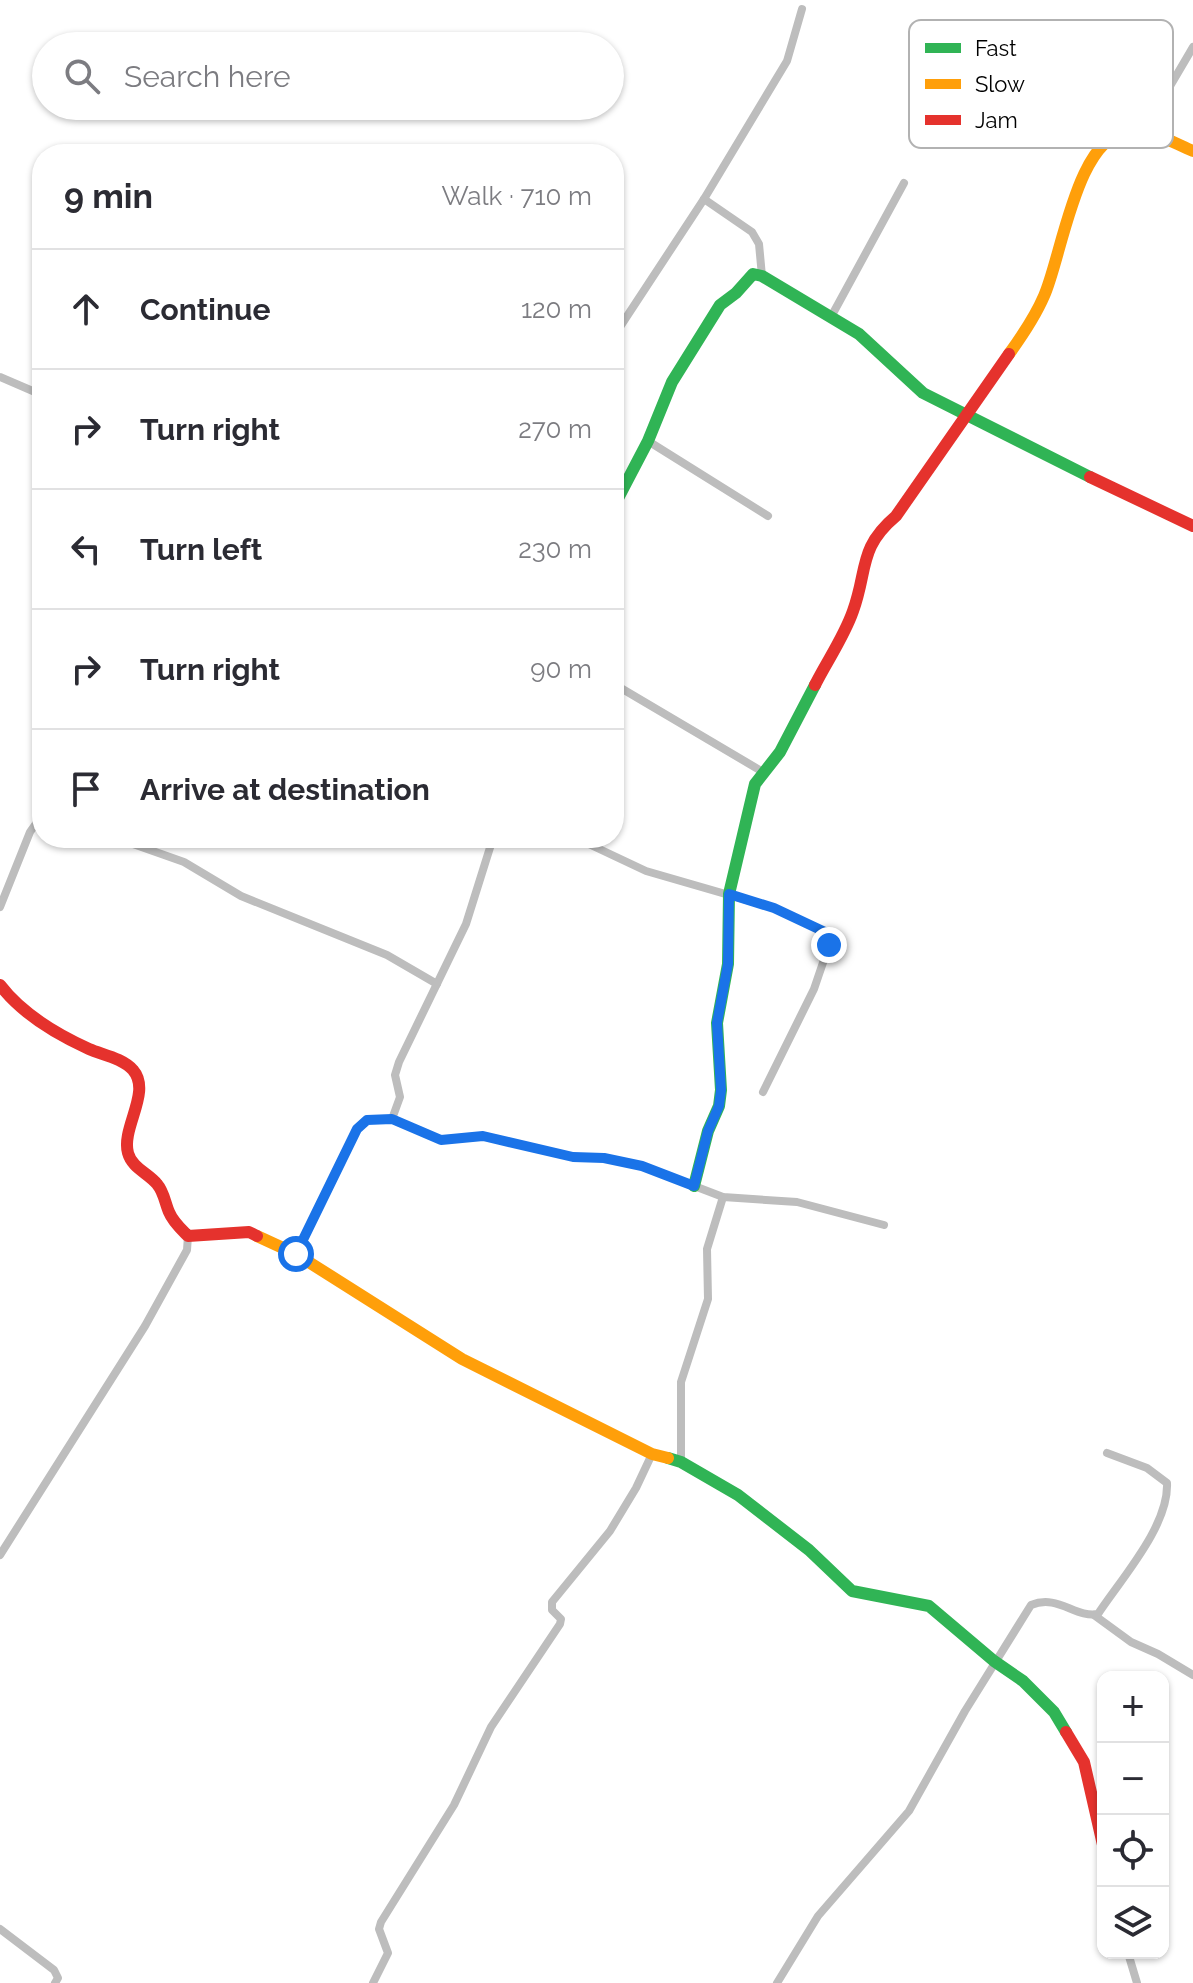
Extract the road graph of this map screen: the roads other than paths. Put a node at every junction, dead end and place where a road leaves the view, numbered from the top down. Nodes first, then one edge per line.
1 (802, 9) dead end
2 (1193, 47) edge
3 (1173, 81) edge
4 (1173, 142) edge
5 (1101, 148) edge
6 (1193, 151) edge
7 (904, 183) dead end
8 (704, 199) junction
9 (762, 276) junction
10 (831, 317) junction
11 (624, 321) edge
12 (0, 377) edge
13 (32, 391) edge
14 (967, 412) junction
15 (648, 441) junction
16 (624, 487) edge
17 (768, 516) dead end
18 (1193, 526) edge
19 (624, 690) edge
20 (763, 772) junction
21 (32, 829) edge
22 (144, 848) edge
23 (490, 848) edge
24 (597, 848) edge
25 (729, 894) junction
26 (0, 907) edge
27 (437, 984) junction
28 (0, 985) edge
29 (763, 1092) dead end
30 (392, 1119) junction
31 (694, 1186) junction
32 (723, 1197) junction
33 (884, 1225) dead end
34 (188, 1236) junction
35 (296, 1254) junction
36 (1107, 1453) dead end
37 (652, 1454) junction
38 (681, 1462) junction
39 (0, 1555) edge
40 (1094, 1615) junction
41 (994, 1661) junction
42 (1193, 1675) edge
43 (1097, 1819) edge
44 (0, 1929) edge
45 (1130, 1959) edge
46 (55, 1983) edge
47 (373, 1983) edge
48 (777, 1983) edge
49 (1137, 1983) edge

1 - 8 street
2 - 3 street
4 - 6 street
5 - 14 street
7 - 10 street
8 - 9 street
8 - 11 street
9 - 10 street
9 - 15 street
10 - 14 street
12 - 13 street
14 - 18 street
14 - 20 street
15 - 16 street
15 - 17 street
19 - 20 street
20 - 25 street
21 - 26 street
22 - 27 street
23 - 27 street
24 - 25 street
25 - 29 street
25 - 31 street
27 - 30 street
28 - 34 street
30 - 31 street
30 - 35 street
31 - 32 street
32 - 33 street
32 - 38 street
34 - 35 street
34 - 39 street
35 - 37 street
36 - 40 street
37 - 38 street
37 - 47 street
38 - 41 street
40 - 41 street
40 - 42 street
41 - 43 street
41 - 48 street
44 - 46 street
45 - 49 street

